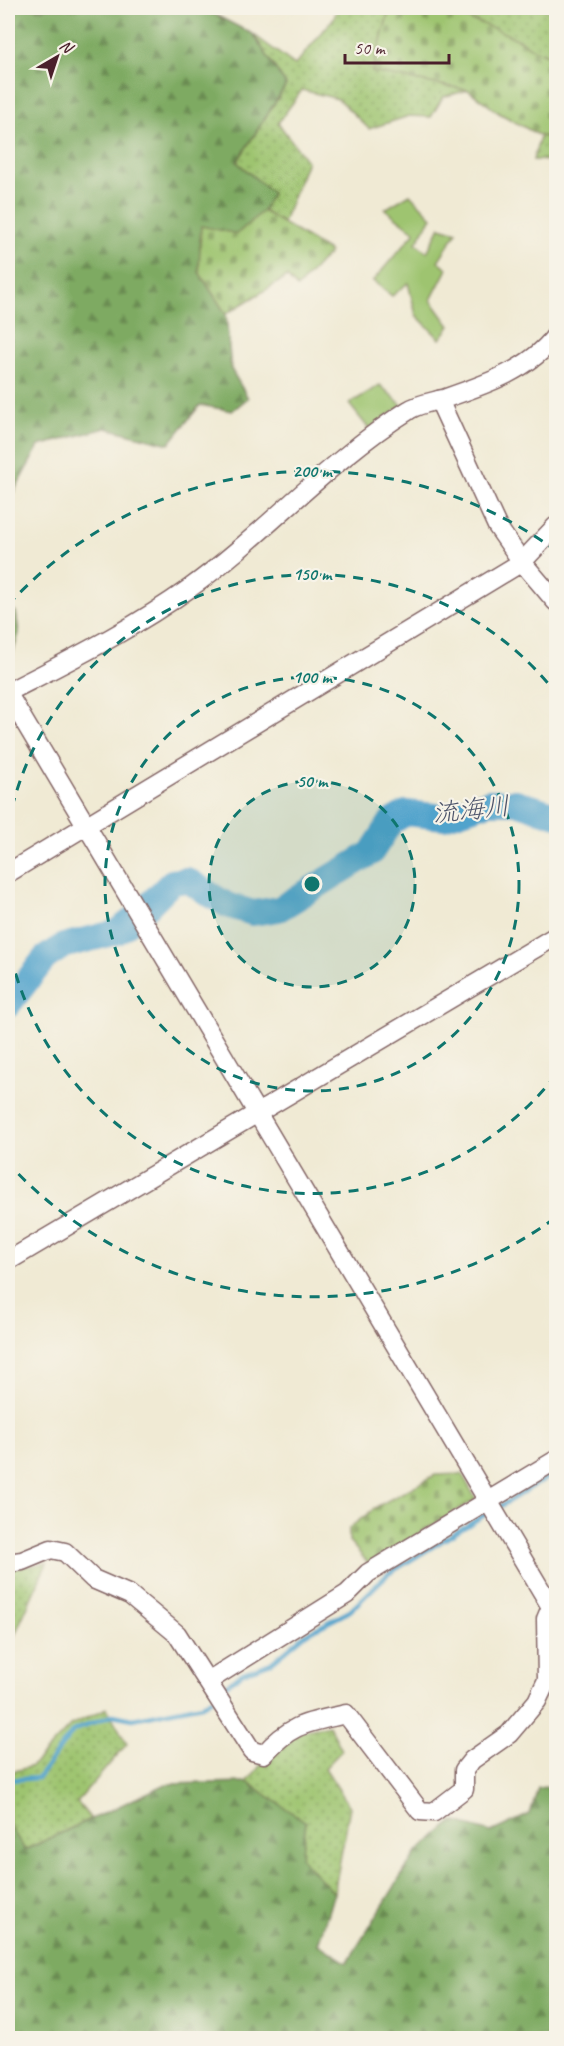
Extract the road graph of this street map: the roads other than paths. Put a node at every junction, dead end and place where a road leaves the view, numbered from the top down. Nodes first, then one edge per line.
1 (556, 335) edge
2 (439, 400) junction
3 (556, 526) edge
4 (522, 562) junction
5 (556, 602) edge
6 (8, 693) edge
7 (86, 825) junction
8 (8, 873) edge
9 (556, 936) edge
10 (258, 1113) junction
11 (8, 1262) edge
12 (556, 1460) edge
13 (488, 1500) junction
14 (8, 1563) edge
15 (554, 1607) edge
16 (208, 1680) junction

1 - 2 street
2 - 4 street
2 - 6 street
3 - 4 street
4 - 5 street
4 - 7 street
6 - 7 street
7 - 8 street
7 - 10 street
9 - 10 street
10 - 11 street
10 - 13 street
12 - 13 street
13 - 15 street
13 - 16 street
14 - 16 street
15 - 16 street

